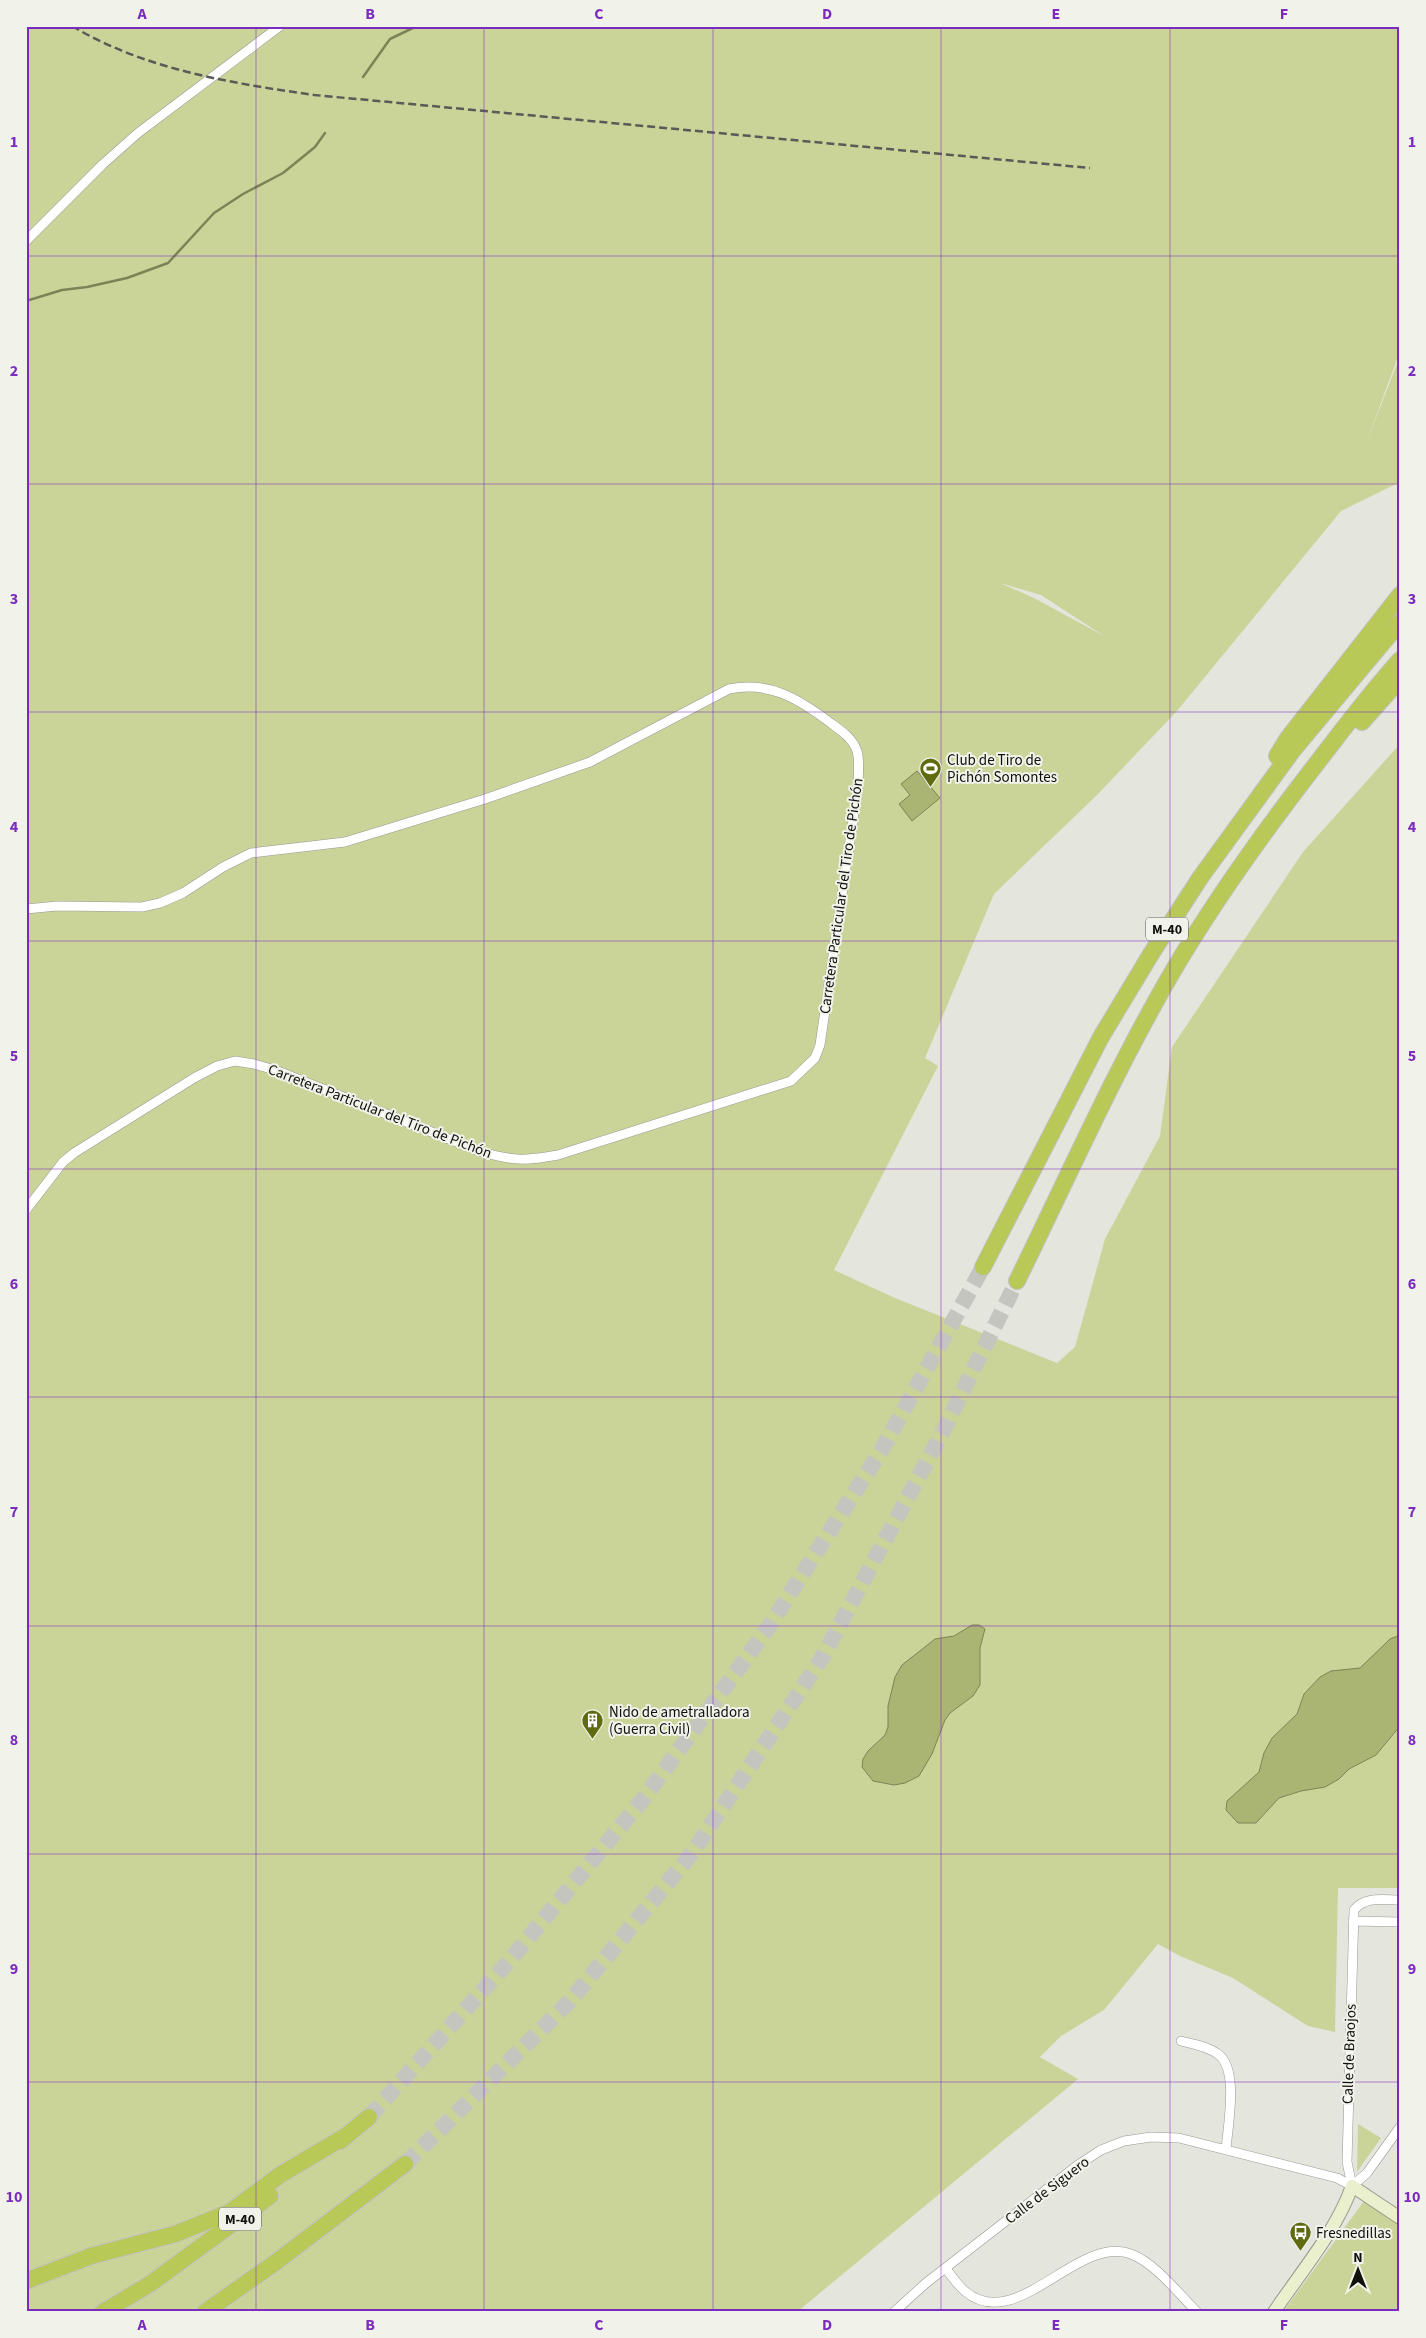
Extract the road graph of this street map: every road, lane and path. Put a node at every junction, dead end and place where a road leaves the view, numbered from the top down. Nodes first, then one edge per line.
1 (280, 26) edge
2 (26, 241) edge
3 (1400, 595) edge
4 (1400, 622) edge
5 (1400, 660) edge
6 (1400, 679) edge
7 (1270, 824) junction
8 (1232, 834) junction
9 (26, 909) edge
10 (26, 1210) edge
11 (982, 1267) tunnel mouth
12 (1017, 1280) tunnel mouth
13 (1400, 1900) edge
14 (1353, 1921) junction
15 (1400, 1922) edge
16 (1181, 2041) dead end
17 (369, 2117) tunnel mouth
18 (1400, 2127) edge
19 (349, 2134) junction
20 (1226, 2149) junction
21 (1352, 2186) junction
22 (1400, 2218) edge
23 (946, 2269) junction
24 (26, 2281) edge
25 (103, 2312) edge
26 (205, 2312) edge
27 (223, 2312) edge
28 (894, 2312) edge
29 (1197, 2312) edge
30 (1274, 2312) edge

1 - 2 street
3 - 8 highway
4 - 8 highway, M-40
5 - 7 highway, M-40
6 - 7 highway
7 - 12 highway, M-40
8 - 11 highway, M-40
9 - 10 street, Carretera Particular del Tiro de Pichón
13 - 14 street, Calle de Braojos
14 - 15 street
14 - 21 street, Calle de Braojos
16 - 20 street
17 - 19 highway, M-40
18 - 21 street
19 - 24 highway
19 - 25 highway, M-40
20 - 21 street, Calle de Siguero
20 - 23 street, Calle de Siguero
21 - 22 street
21 - 30 street
23 - 28 street, Calle de Siguero
23 - 29 street
26 - 27 highway

